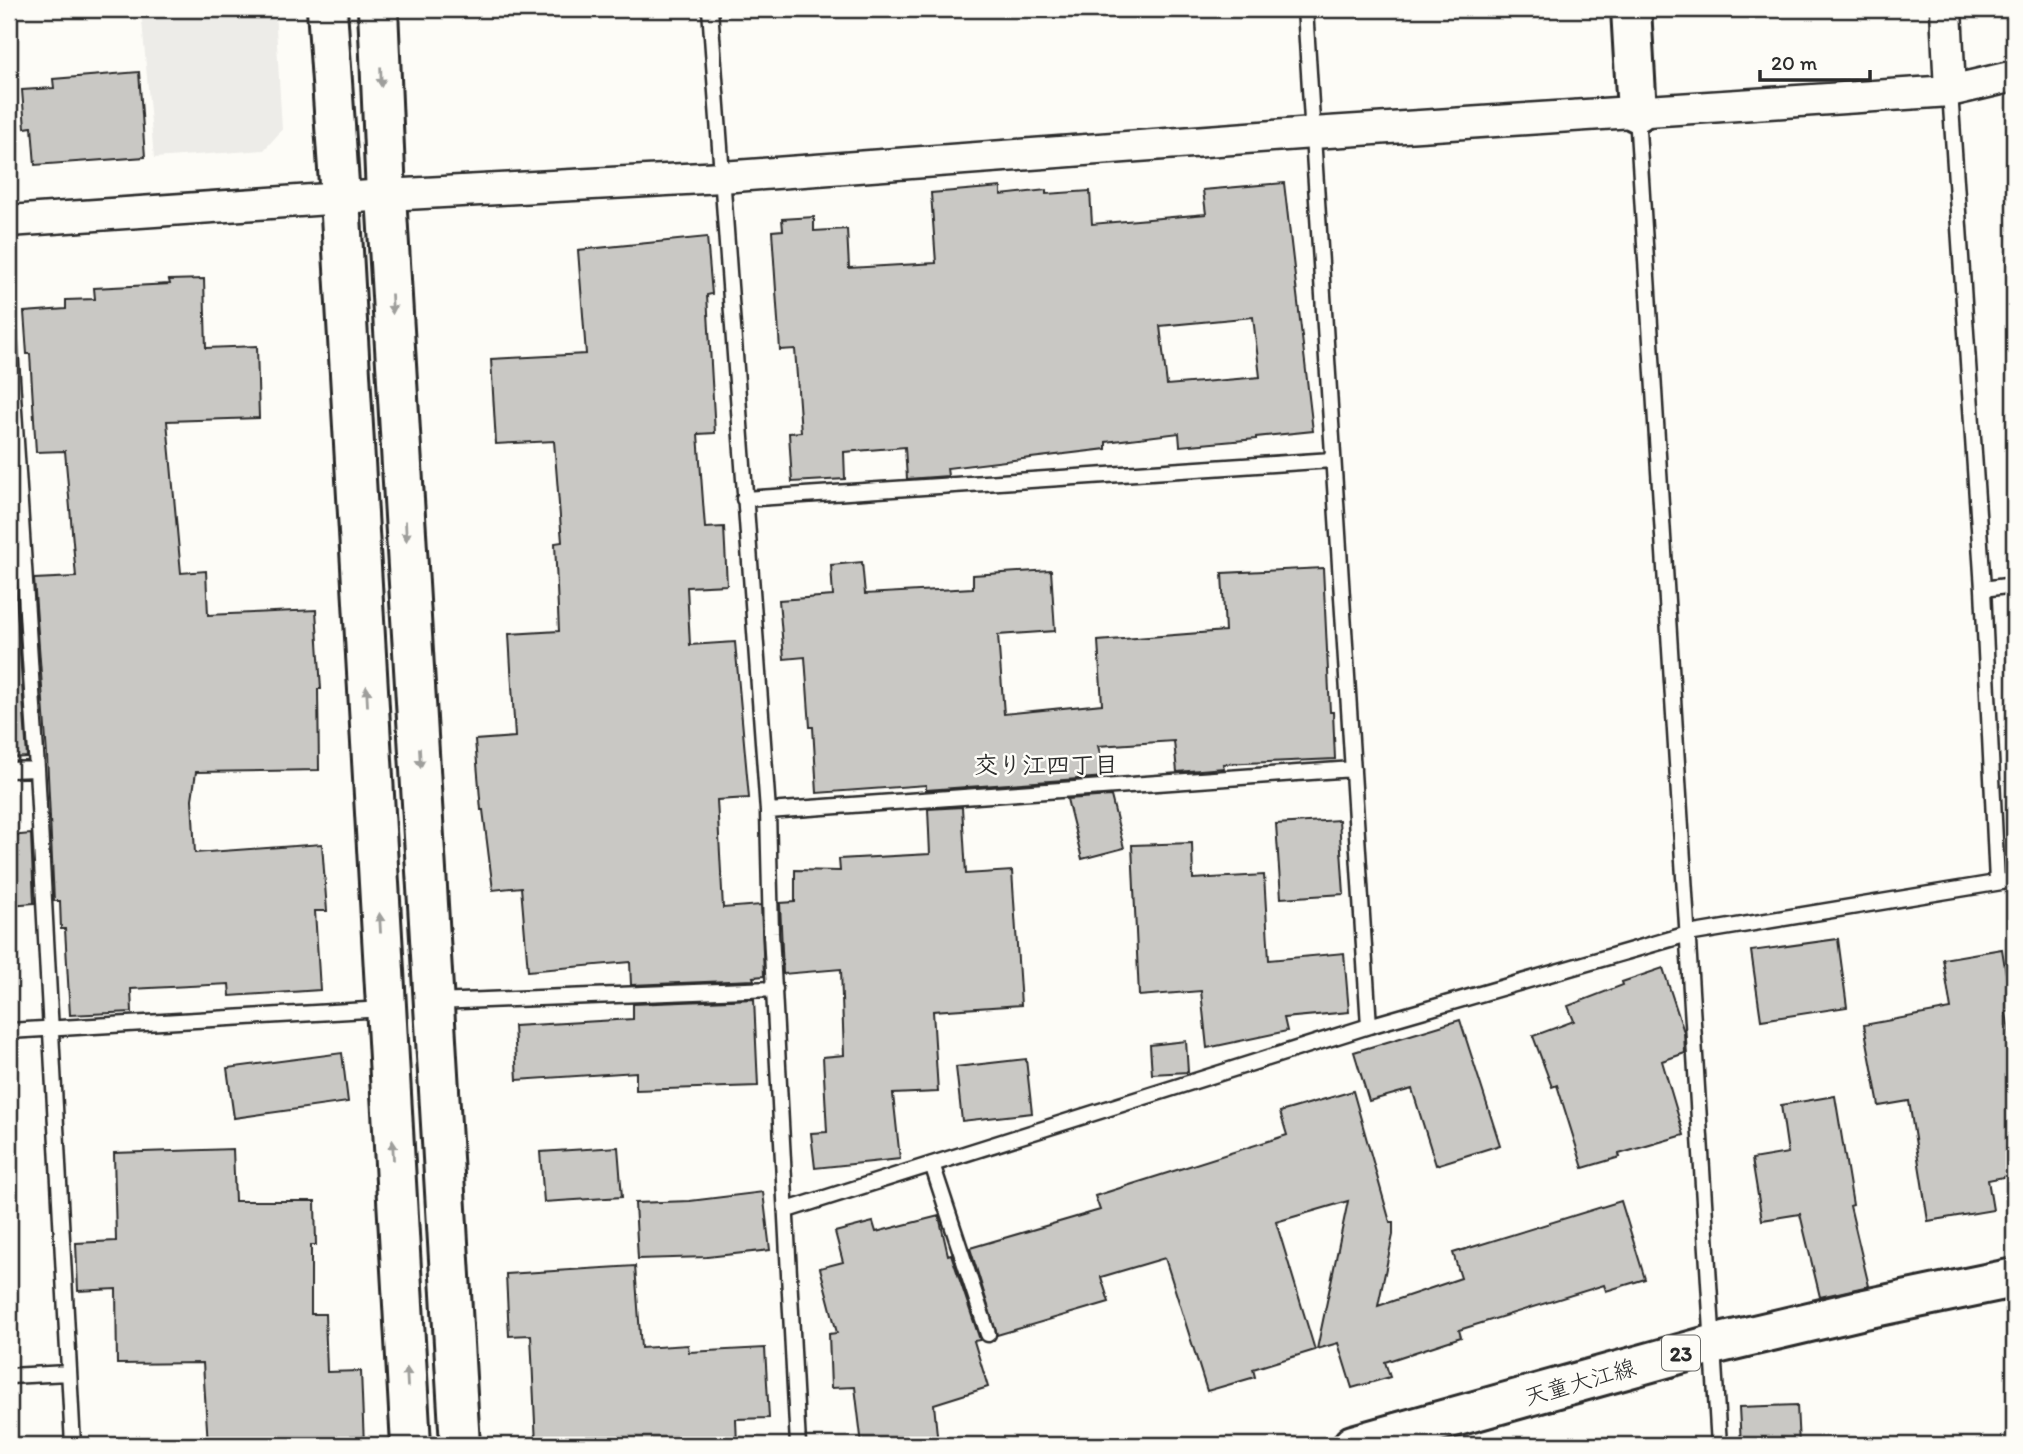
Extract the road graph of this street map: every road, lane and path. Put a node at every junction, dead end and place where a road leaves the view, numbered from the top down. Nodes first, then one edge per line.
1 (327, 9) edge
2 (378, 9) edge
3 (710, 9) edge
4 (1305, 9) edge
5 (1631, 9) edge
6 (1947, 9) edge
7 (2014, 76) edge
8 (1950, 91) junction
9 (1637, 112) junction
10 (1314, 133) junction
11 (723, 177) junction
12 (386, 195) junction
13 (340, 198) junction
14 (9, 221) edge
15 (9, 332) edge
16 (1332, 460) junction
17 (744, 499) junction
18 (14, 510) edge
19 (2014, 585) edge
20 (1983, 589) junction
21 (37, 769) junction
22 (1353, 769) junction
23 (9, 770) edge
24 (768, 811) junction
25 (2014, 880) edge
26 (1997, 882) junction
27 (1688, 934) junction
28 (775, 989) junction
29 (435, 1002) junction
30 (384, 1009) junction
31 (1369, 1026) junction
32 (50, 1029) junction
33 (9, 1031) edge
34 (932, 1164) junction
35 (787, 1210) junction
36 (2014, 1278) edge
37 (988, 1334) dead end
38 (1712, 1345) junction
39 (68, 1373) junction
40 (9, 1376) edge
41 (73, 1445) edge
42 (411, 1445) edge
43 (460, 1445) edge
44 (799, 1445) edge
45 (1353, 1445) edge
46 (1718, 1445) edge

1 - 13 street
2 -> 12 street
3 - 11 lane
4 - 10 lane
5 - 9 street
6 - 8 street
7 - 8 street
8 - 9 street
8 - 20 lane
9 - 10 street
9 - 27 lane
10 - 11 street
10 - 16 lane
11 - 12 street
11 - 17 lane
12 - 13 street
12 -> 29 street
13 - 14 street
30 -> 13 street
15 - 18 lane
16 - 17 lane
16 - 22 lane
17 - 24 lane
18 - 21 lane
19 - 20 lane
20 - 26 lane
21 - 23 lane
21 - 32 lane
22 - 24 lane
22 - 31 lane
24 - 28 lane
25 - 26 lane
26 - 27 lane
27 - 31 lane
27 - 38 lane
28 - 29 lane
28 - 35 lane
29 - 43 street
30 - 32 lane
42 -> 30 street
31 - 34 lane
32 - 33 lane
32 - 39 lane
34 - 35 lane
34 - 37 lane
35 - 44 lane
36 - 38 street, 天童大江線 / 23
38 - 45 street, 天童大江線 / 23
38 - 46 lane
39 - 40 lane
39 - 41 lane

